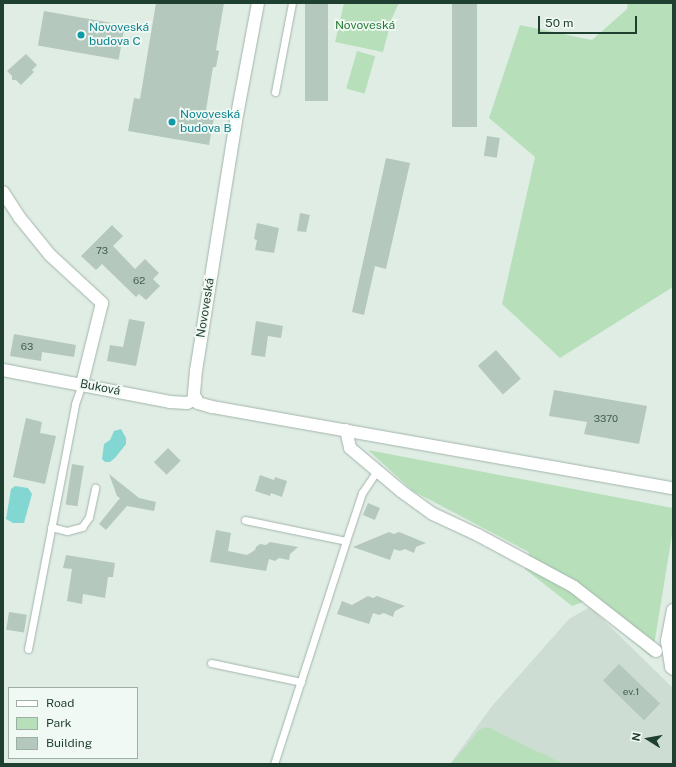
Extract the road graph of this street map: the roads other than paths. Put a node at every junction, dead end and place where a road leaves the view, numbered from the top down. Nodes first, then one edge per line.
1 (258, 3) edge
2 (292, 3) edge
3 (276, 92) dead end
4 (3, 192) edge
5 (3, 370) edge
6 (82, 384) junction
7 (196, 400) junction
8 (346, 430) junction
9 (376, 471) junction
10 (96, 488) dead end
11 (673, 488) edge
12 (245, 520) dead end
13 (51, 527) junction
14 (346, 541) junction
15 (673, 610) edge
16 (28, 649) dead end
17 (656, 651) dead end
18 (211, 663) dead end
19 (673, 669) edge
20 (301, 682) junction
21 (274, 764) edge

1 - 7 street, Novoveská
2 - 3 lane
4 - 6 street
5 - 6 street, Buková
6 - 7 street, Buková
6 - 13 lane
7 - 8 street
8 - 9 street
8 - 11 street
9 - 14 lane
9 - 17 street
10 - 13 lane
12 - 14 lane
13 - 16 lane
14 - 20 lane
15 - 19 street
18 - 20 lane
20 - 21 lane

